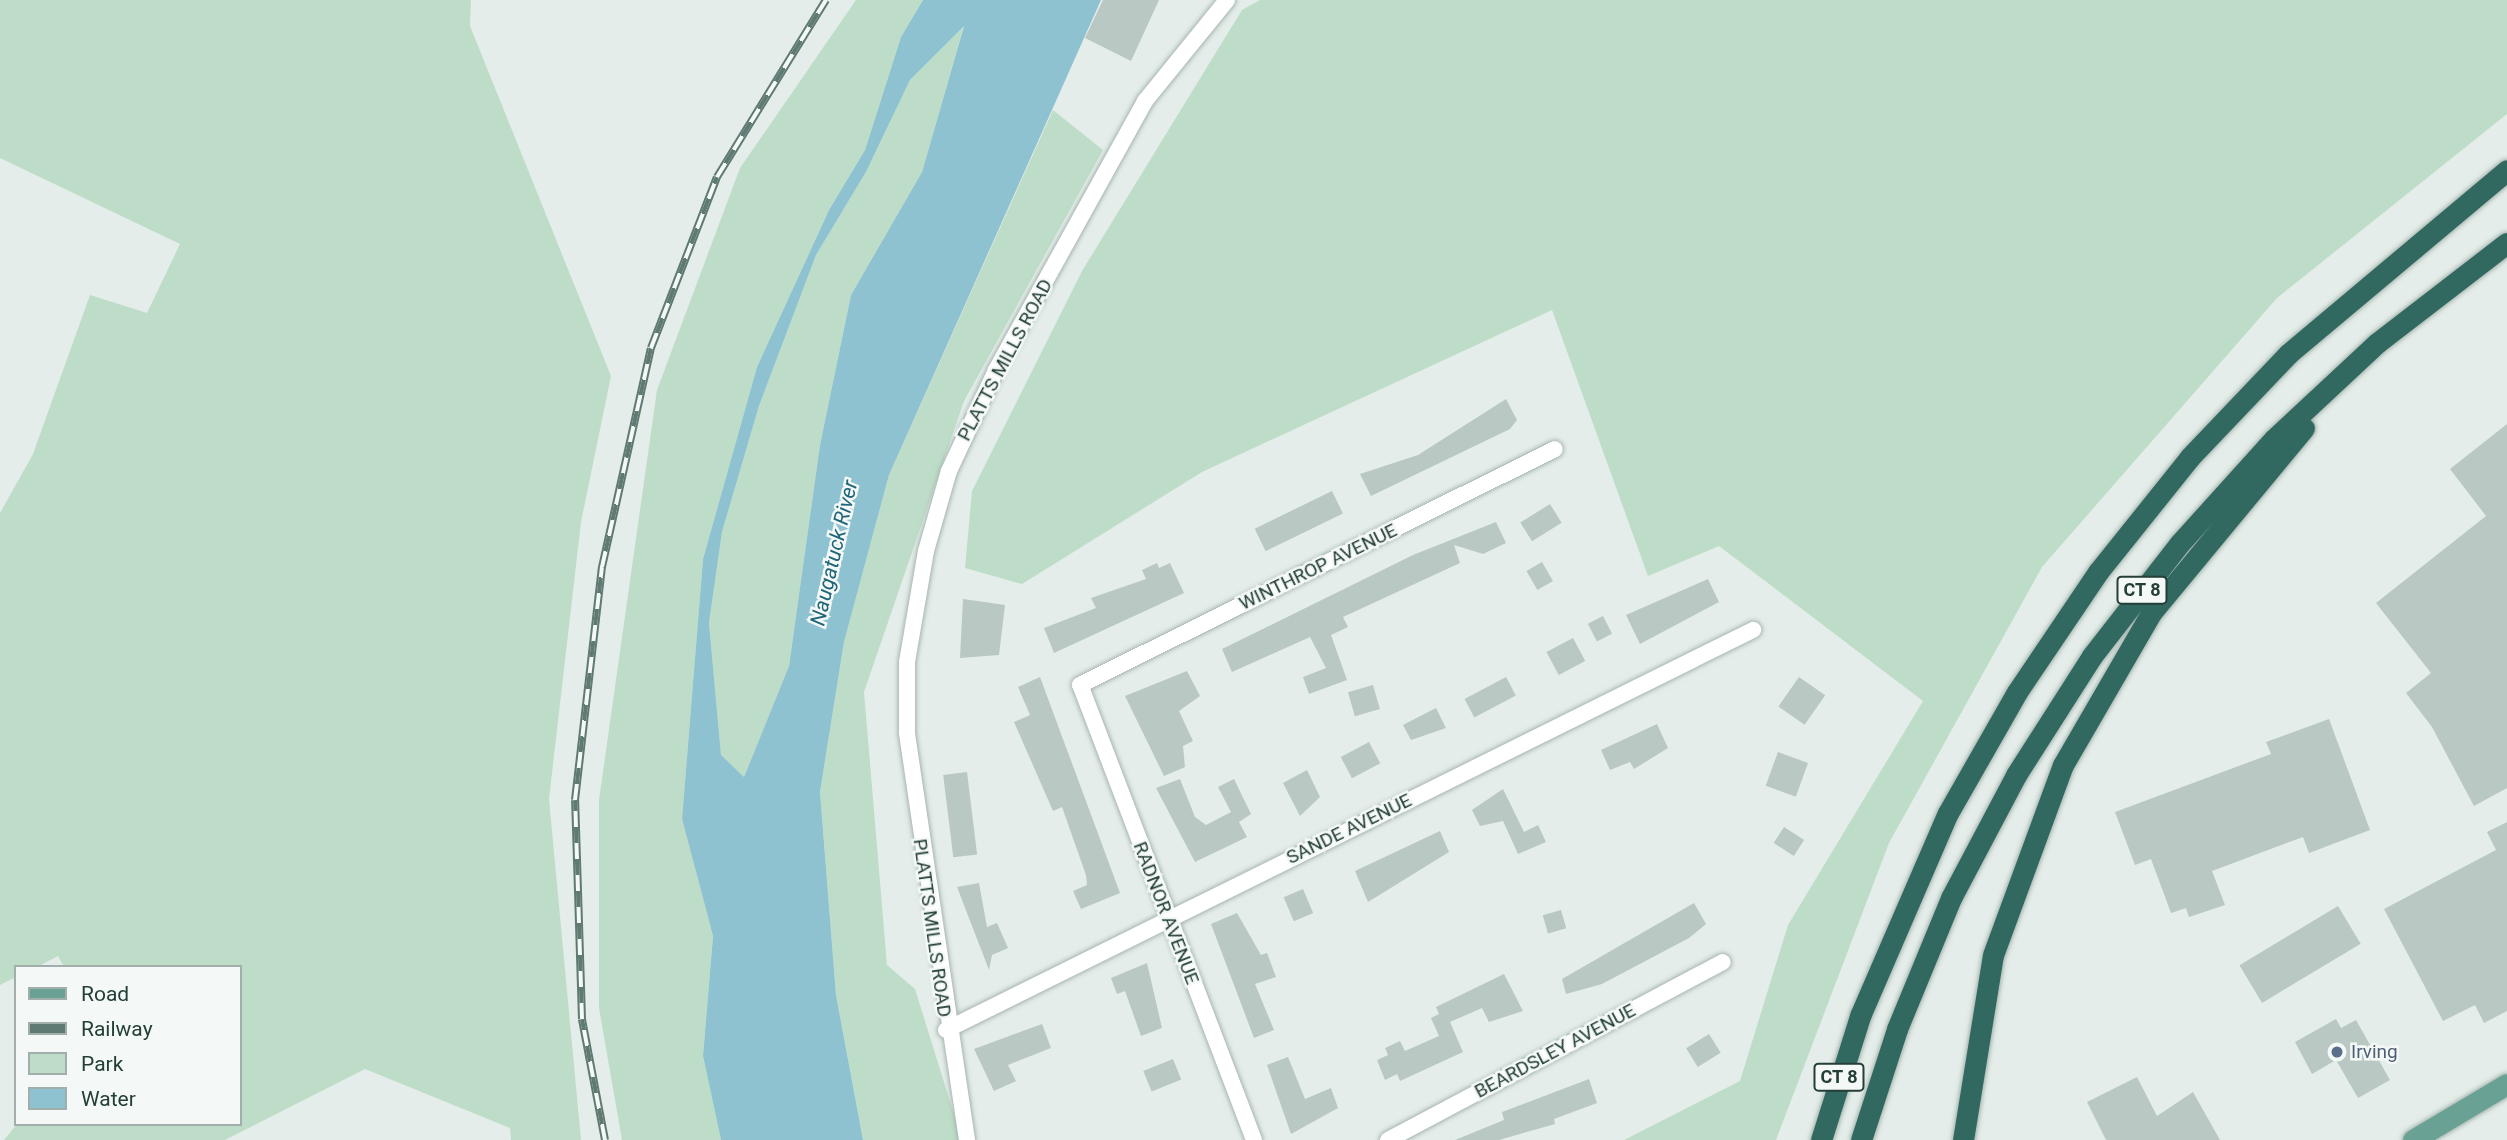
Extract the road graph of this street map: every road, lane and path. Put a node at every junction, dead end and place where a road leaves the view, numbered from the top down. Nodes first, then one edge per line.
1 (1227, 0) edge
2 (2507, 170) edge
3 (2507, 243) edge
4 (2378, 343) junction
5 (1555, 449) dead end
6 (1754, 630) dead end
7 (1080, 685) joint
8 (1168, 919) junction
9 (1723, 961) dead end
10 (1860, 1016) junction
11 (946, 1030) junction
12 (2507, 1084) edge
13 (967, 1140) edge
14 (1254, 1140) edge
15 (1388, 1140) edge
16 (1806, 1140) edge
17 (1821, 1140) edge
18 (1861, 1140) edge
19 (1962, 1140) edge
20 (2413, 1140) edge

1 - 11 street, PLATTS MILLS ROAD
2 - 10 highway, CT 8
3 - 4 highway, CT 8
4 - 18 highway, CT 8
4 - 19 highway
5 - 7 street, WINTHROP AVENUE
6 - 8 street, SANDE AVENUE
7 - 8 street, RADNOR AVENUE
8 - 11 street, SANDE AVENUE
8 - 14 street, RADNOR AVENUE
9 - 15 street, BEARDSLEY AVENUE
10 - 16 highway
10 - 17 highway, CT 8
11 - 13 street, PLATTS MILLS ROAD
12 - 20 main road

